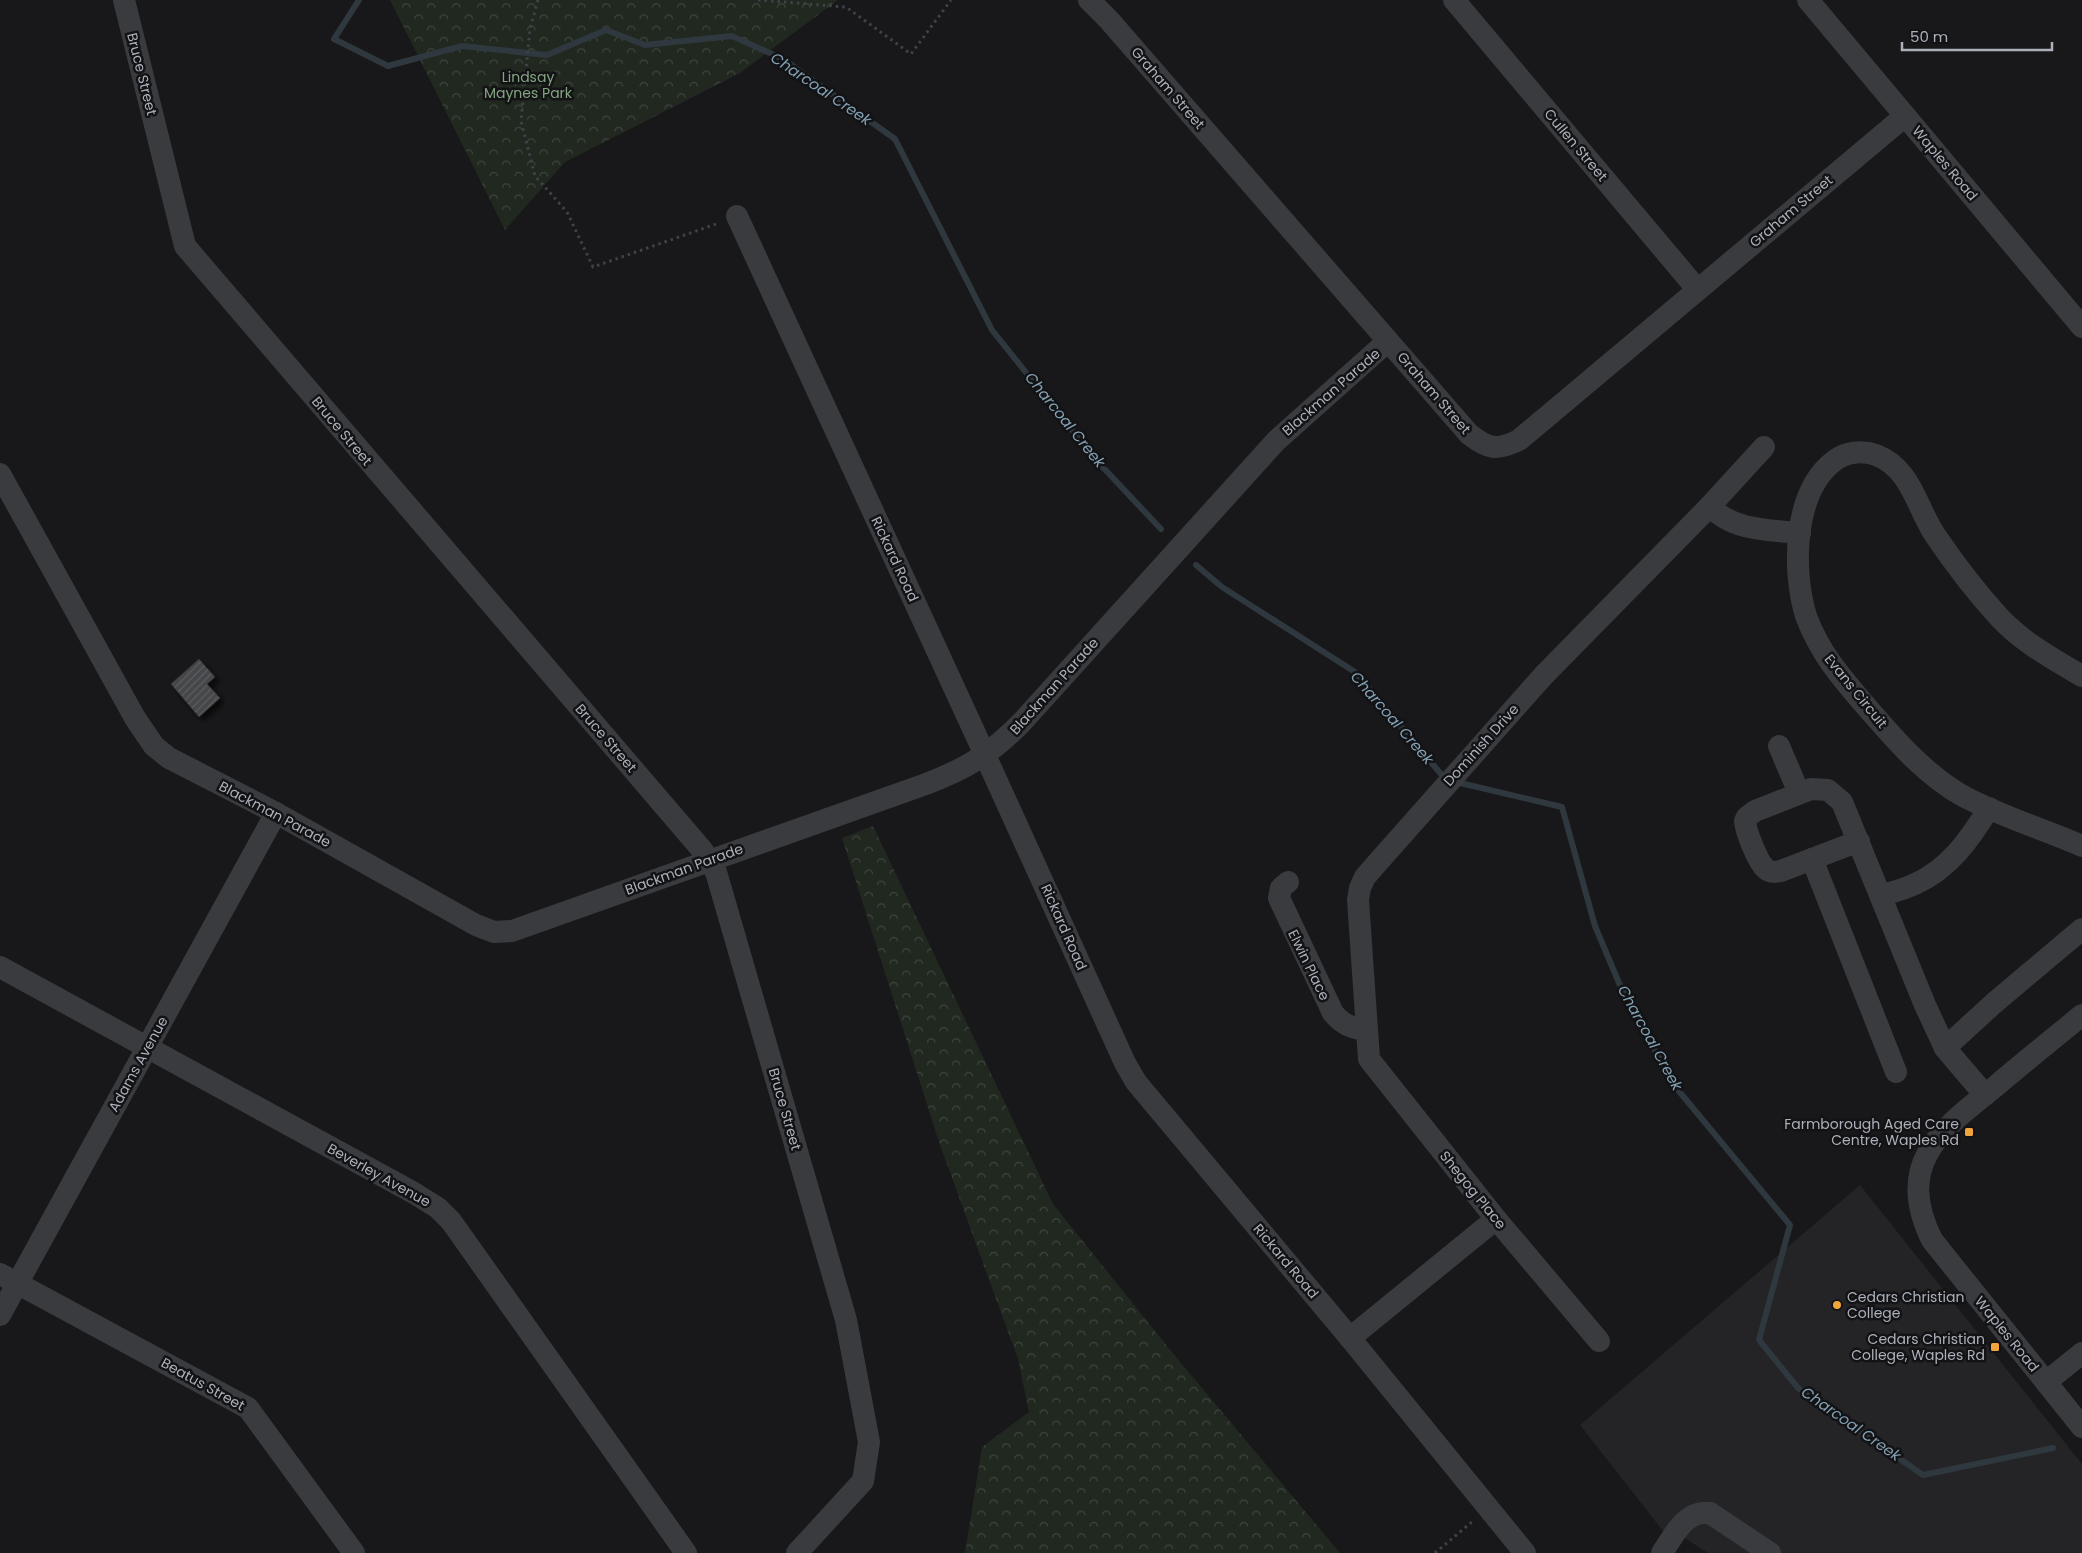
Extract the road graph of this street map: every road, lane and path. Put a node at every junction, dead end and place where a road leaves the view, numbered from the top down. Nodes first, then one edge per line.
1 (124, 0) edge
2 (538, 0) edge
3 (758, 0) edge
4 (951, 0) edge
5 (1089, 0) edge
6 (1454, 0) edge
7 (1808, 0) edge
8 (1905, 116) junction
9 (737, 216) joint
10 (1697, 289) junction
11 (2082, 327) edge
12 (1388, 341) junction
13 (1764, 447) dead end
14 (0, 474) edge
15 (1710, 506) junction
16 (1800, 533) junction
17 (2082, 676) edge
18 (1778, 746) dead end
19 (986, 755) junction
20 (1799, 793) junction
21 (1989, 808) junction
22 (276, 813) junction
23 (1859, 841) junction
24 (2082, 846) edge
25 (1812, 859) junction
26 (709, 860) junction
27 (1288, 882) dead end
28 (1882, 895) junction
29 (2082, 929) edge
30 (0, 967) edge
31 (2082, 1016) edge
32 (1366, 1030) junction
33 (146, 1048) junction
34 (1945, 1048) junction
35 (1896, 1072) dead end
36 (1984, 1095) junction
37 (1496, 1219) junction
38 (9, 1278) edge
39 (0, 1315) edge
40 (1350, 1338) junction
41 (1599, 1341) dead end
42 (2082, 1353) edge
43 (2046, 1382) junction
44 (2082, 1427) edge
45 (1489, 1508) junction
46 (354, 1553) edge
47 (686, 1553) edge
48 (797, 1553) edge
49 (1435, 1553) edge
50 (1525, 1553) edge
51 (1662, 1553) edge
52 (1770, 1553) edge

1 - 26 street, Bruce Street
2 - 9 path
3 - 4 path
5 - 12 street, Graham Street
6 - 10 street, Cullen Street
7 - 8 street, Waples Road
8 - 10 street, Graham Street
8 - 11 street, Waples Road
9 - 19 street, Rickard Road
10 - 12 street, Graham Street
12 - 19 street, Blackman Parade
13 - 15 street, Dominish Drive
14 - 22 street, Blackman Parade
15 - 16 street
15 - 32 street, Dominish Drive
16 - 17 street, Evans Circuit
16 - 21 street, Evans Circuit
18 - 20 street
19 - 26 street, Blackman Parade
19 - 40 street, Rickard Road
20 - 23 street
20 - 25 street
21 - 24 street, Evans Circuit
21 - 28 street
22 - 26 street, Blackman Parade
22 - 33 street, Adams Avenue
23 - 25 street
23 - 28 street
25 - 35 street
26 - 48 street, Bruce Street
27 - 32 street, Elwin Place
28 - 34 street
29 - 34 street
30 - 33 street, Beverley Avenue
31 - 36 street, Waples Road
32 - 37 street, Shegog Place
33 - 38 street, Adams Avenue
33 - 47 street, Beverley Avenue
34 - 36 street
36 - 43 street, Waples Road
37 - 40 street
37 - 41 street, Shegog Place
38 - 39 street, Adams Avenue
38 - 46 street, Beatus Street
40 - 45 street, Rickard Road
42 - 43 street
43 - 44 street, Waples Road
45 - 49 path
45 - 50 street, Rickard Road
51 - 52 street

